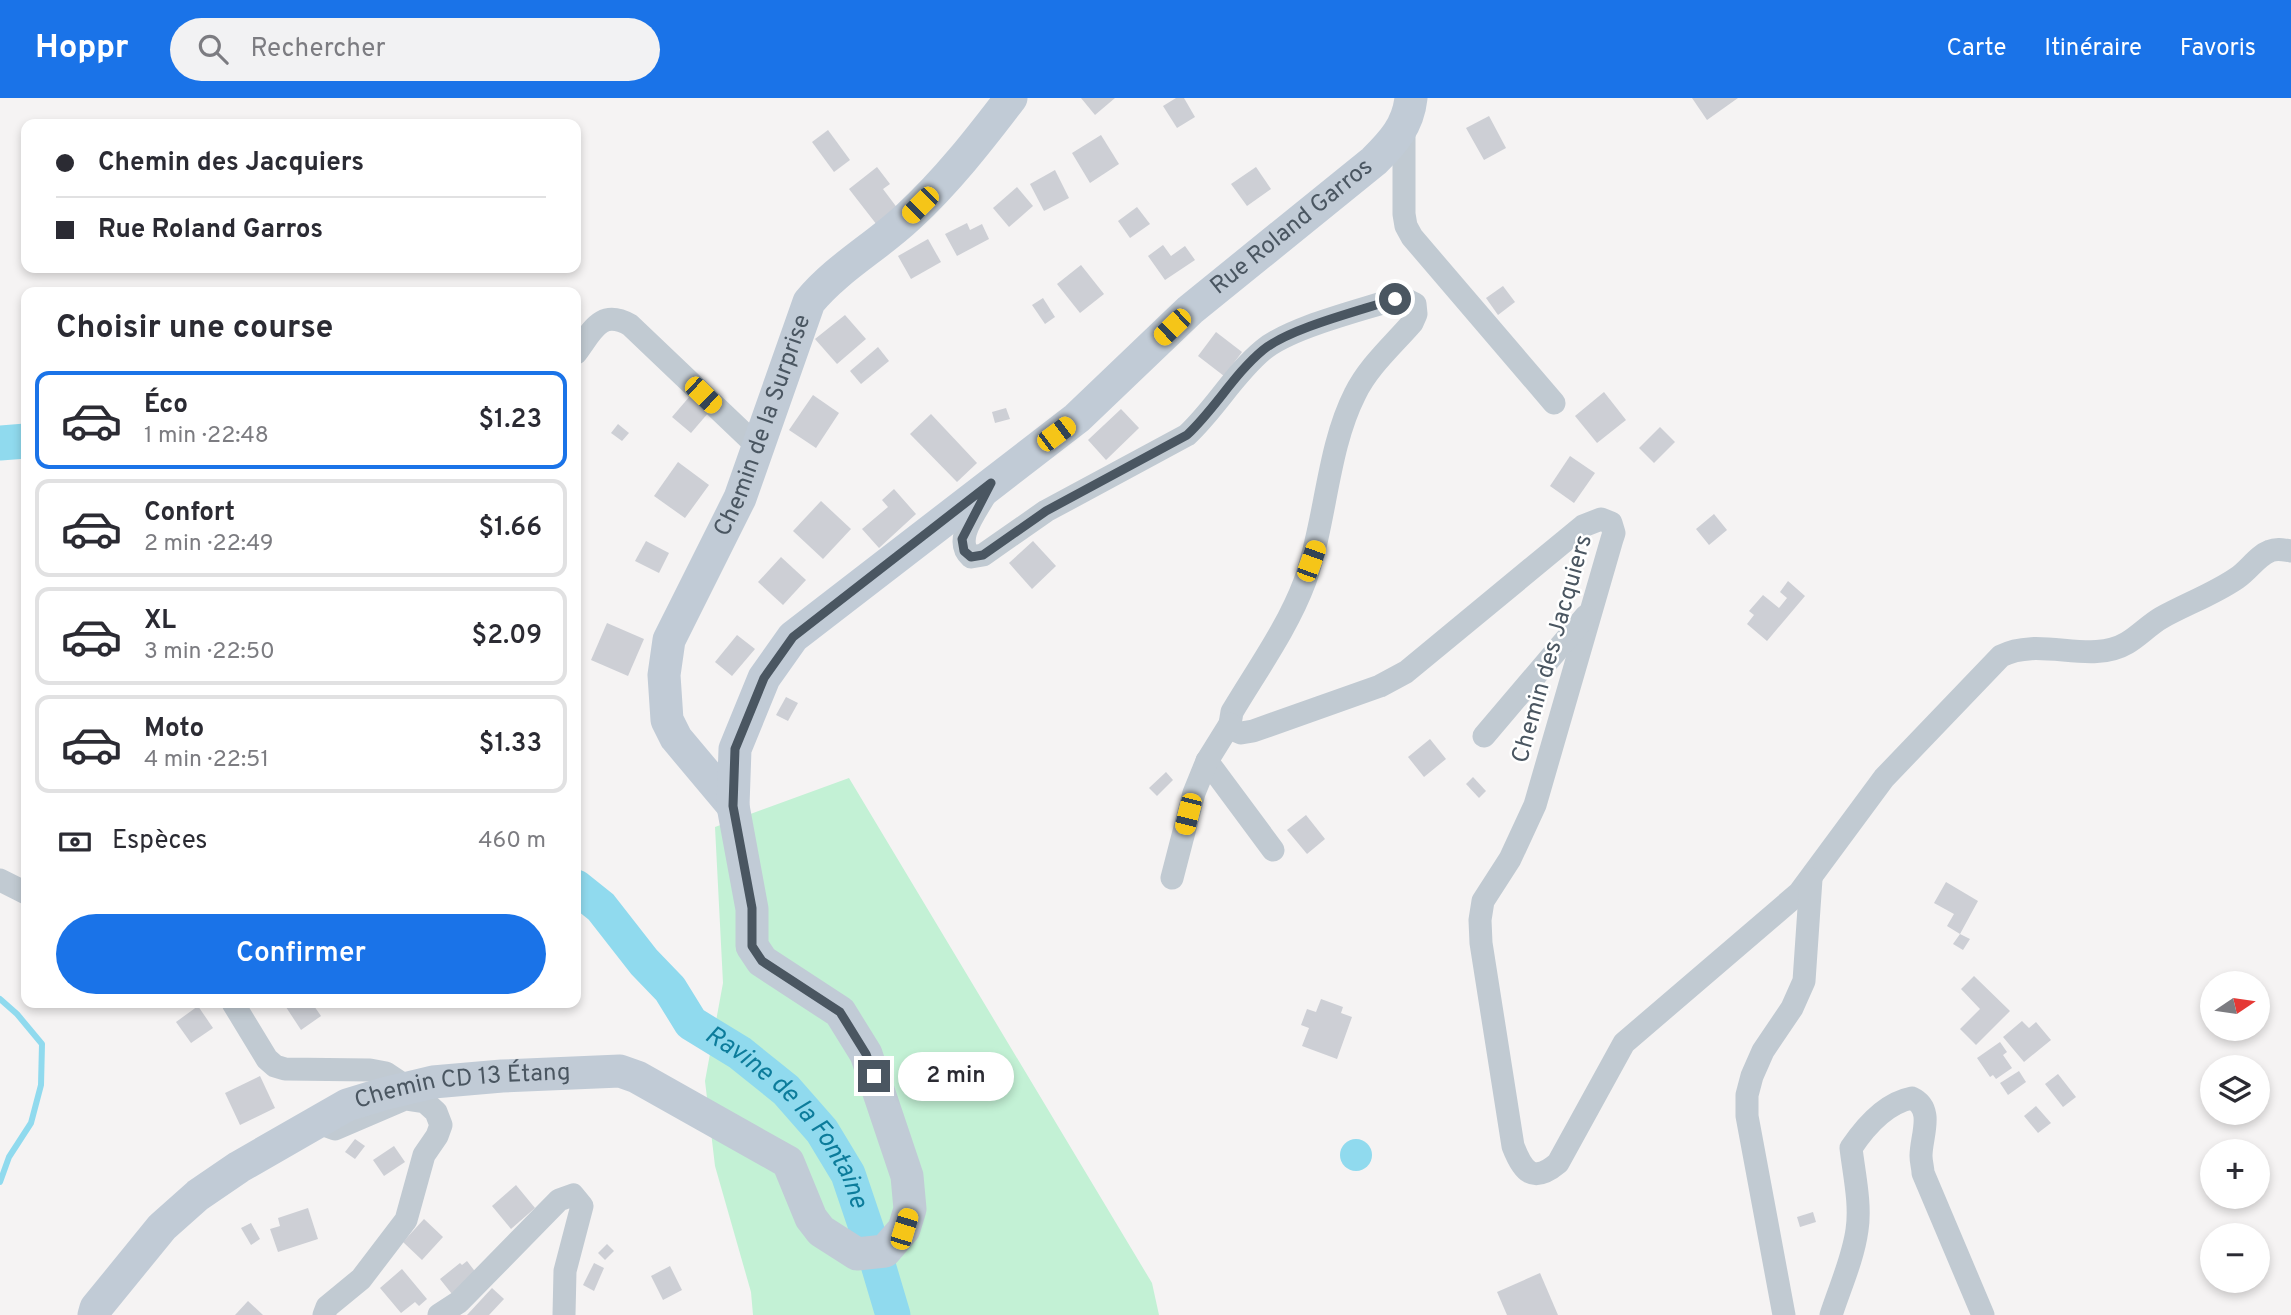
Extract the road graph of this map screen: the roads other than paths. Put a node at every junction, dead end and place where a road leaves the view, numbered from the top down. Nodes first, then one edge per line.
1 (1011, 98) edge
2 (1408, 112) edge
3 (581, 346) edge
4 (1555, 403) dead end
5 (758, 447) junction
6 (991, 483) junction
7 (2291, 551) edge
8 (1592, 610) junction
9 (1230, 724) junction
10 (1484, 736) dead end
11 (1207, 761) junction
12 (733, 806) junction
13 (1273, 850) dead end
14 (1172, 878) dead end
15 (1811, 879) junction
16 (0, 880) edge
17 (21, 890) edge
18 (236, 1008) edge
19 (407, 1087) junction
20 (317, 1122) junction
21 (841, 1244) joint
22 (94, 1315) edge
23 (324, 1315) edge
24 (439, 1315) edge
25 (564, 1315) edge
26 (1784, 1315) edge
27 (1831, 1315) edge
28 (1983, 1315) edge

1 - 5 main road, Chemin de la Surprise
2 - 4 street
2 - 6 main road, Rue Roland Garros
3 - 5 street
5 - 12 main road, Chemin de la Surprise
6 - 9 street
6 - 12 main road, Rue Roland Garros
7 - 15 street, Chemin des Jacquiers
8 - 9 street, Chemin des Jacquiers
8 - 10 street
8 - 15 street, Chemin des Jacquiers
9 - 11 street
11 - 13 street
11 - 14 street
12 - 21 main road, Rue Roland Garros
15 - 26 street
16 - 17 street
18 - 19 street
19 - 20 main road, Chemin CD 13 Étang
19 - 21 main road, Chemin CD 13 Étang
20 - 22 main road, Chemin CD 13 Étang
20 - 23 street
24 - 25 street
27 - 28 street

